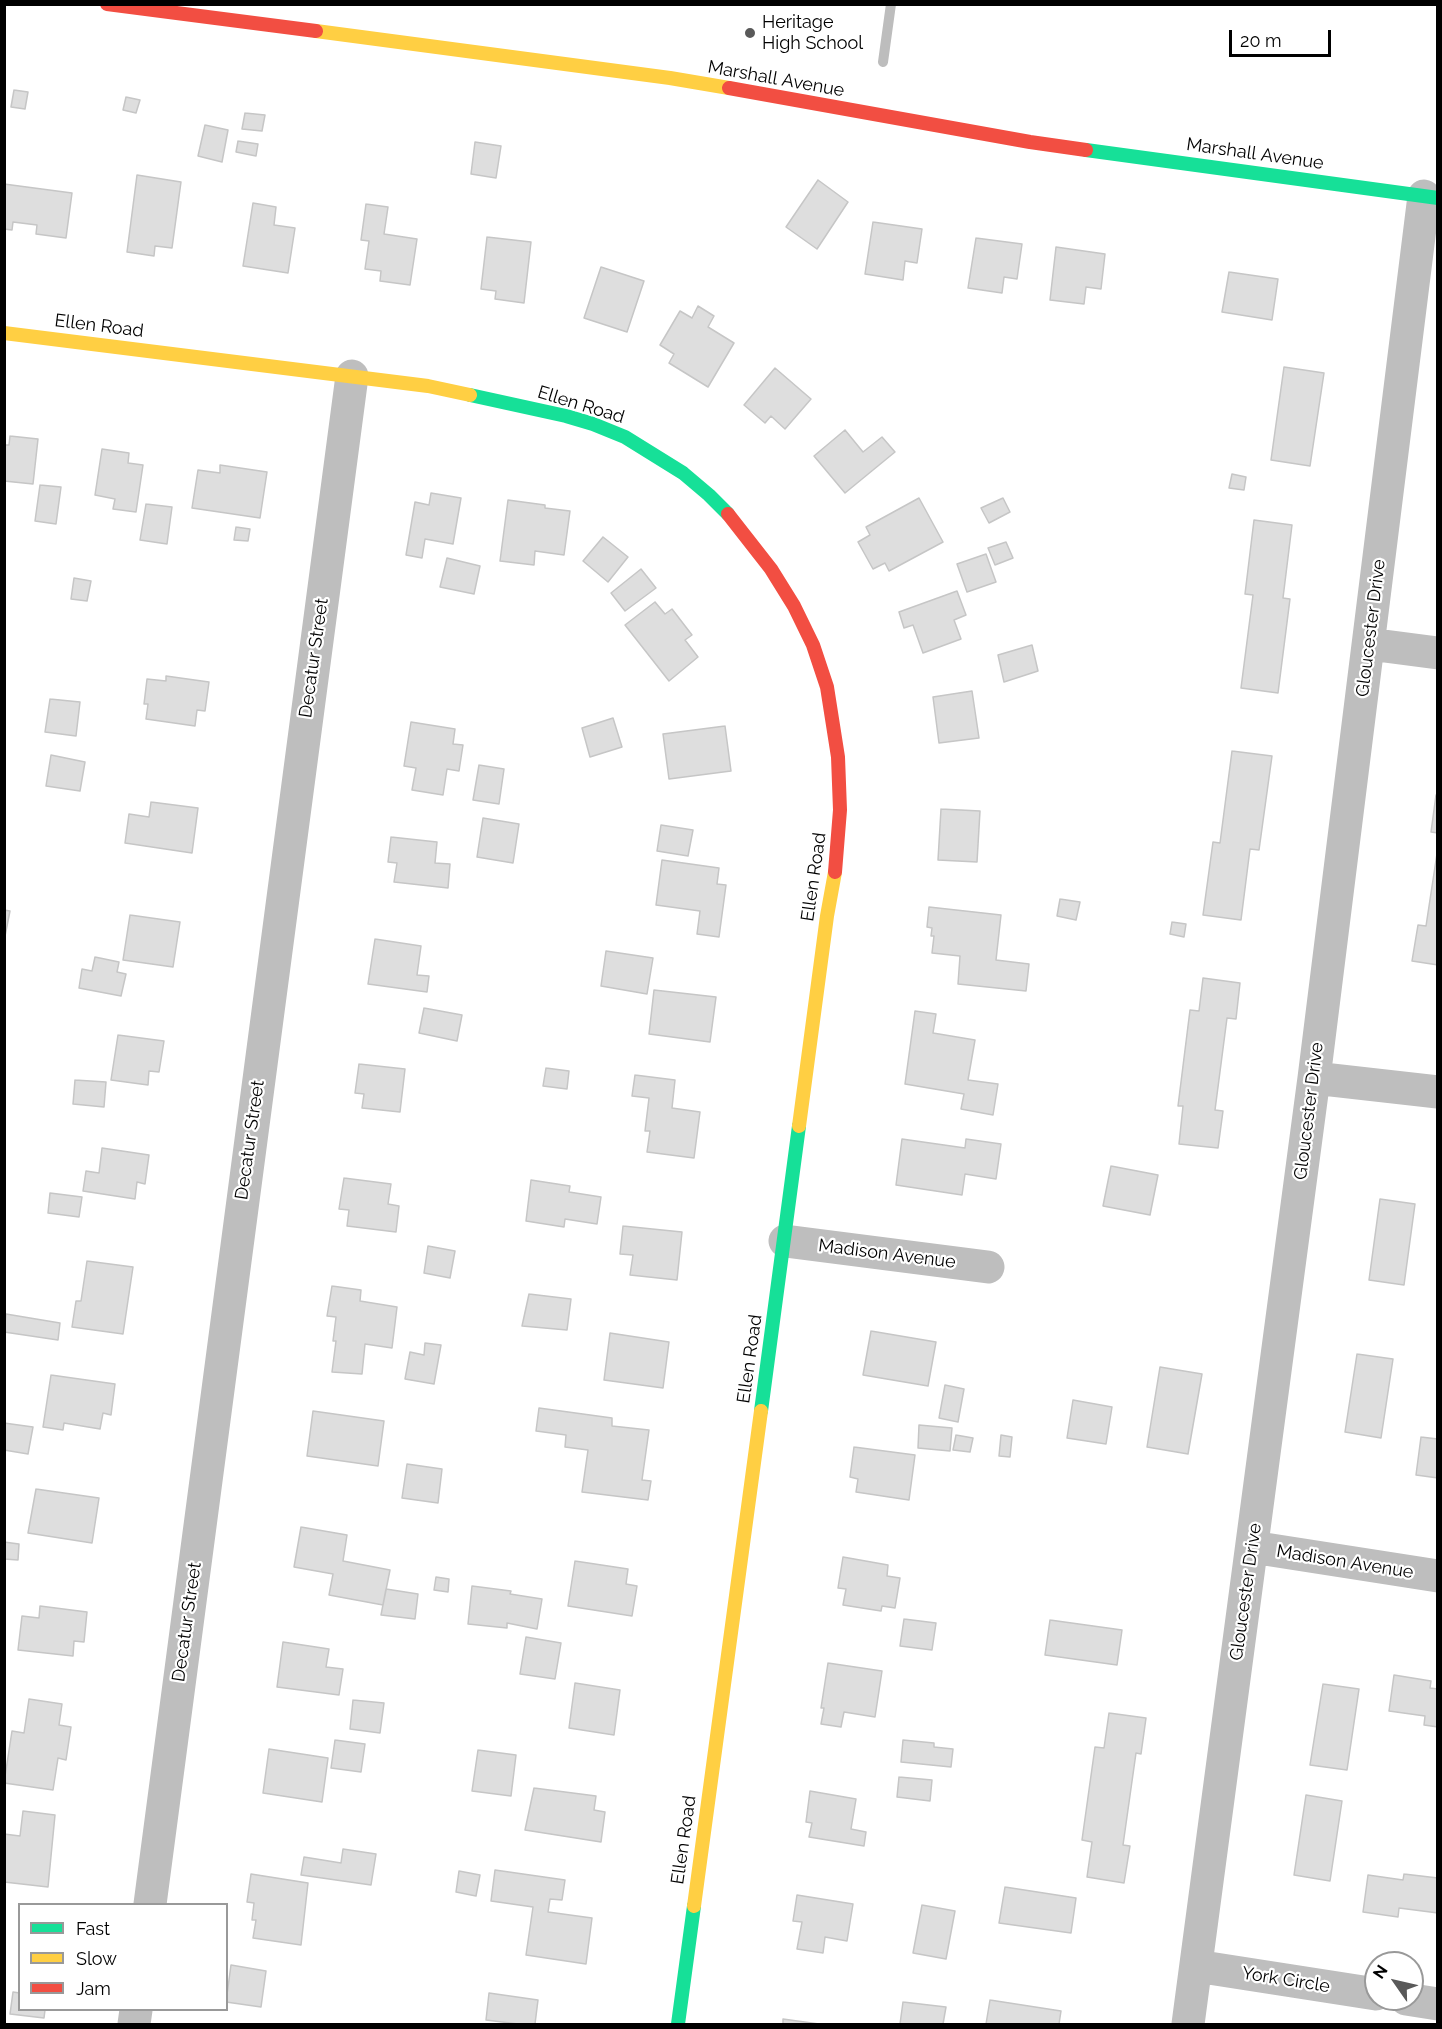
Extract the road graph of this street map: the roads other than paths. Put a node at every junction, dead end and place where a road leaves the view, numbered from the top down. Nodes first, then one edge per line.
1 (107, 4) edge
2 (1431, 197) edge
3 (4, 333) edge
4 (351, 376) junction
5 (1369, 644) junction
6 (1437, 653) edge
7 (1314, 1078) junction
8 (1437, 1092) edge
9 (785, 1241) junction
10 (988, 1267) dead end
11 (1252, 1547) junction
12 (1437, 1576) edge
13 (150, 1903) edge
14 (1196, 1966) junction
15 (1364, 1992) edge
16 (678, 2025) edge
17 (1188, 2025) edge

1 - 2 street, Marshall Avenue
2 - 5 street, Gloucester Drive
3 - 4 street, Ellen Road
4 - 9 street, Ellen Road
4 - 13 street, Decatur Street
5 - 6 street
5 - 7 street, Gloucester Drive
7 - 8 street
7 - 11 street, Gloucester Drive
9 - 10 street, Madison Avenue
9 - 16 street, Ellen Road
11 - 12 street, Madison Avenue
11 - 14 street, Gloucester Drive
14 - 15 street, York Circle
14 - 17 street, Gloucester Drive

